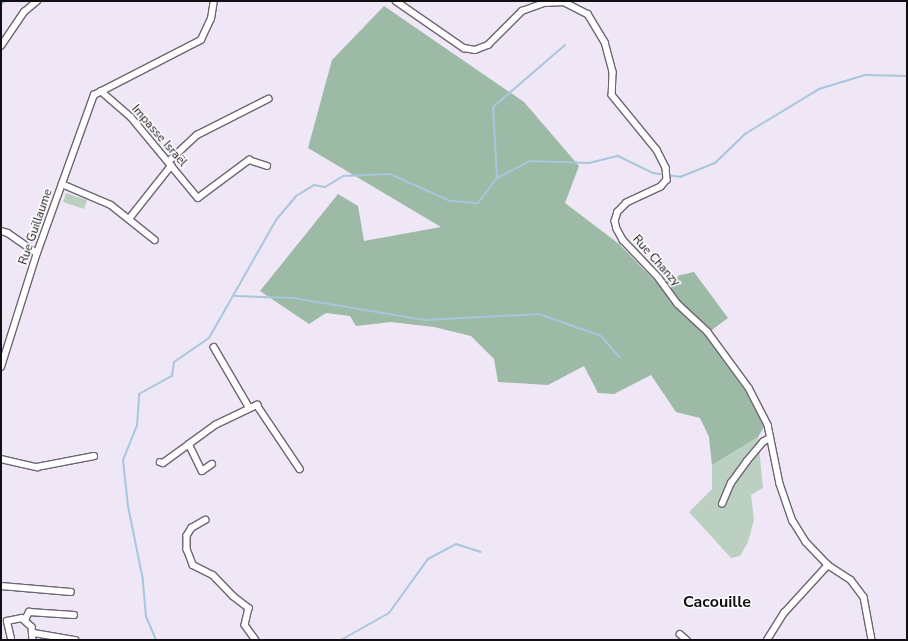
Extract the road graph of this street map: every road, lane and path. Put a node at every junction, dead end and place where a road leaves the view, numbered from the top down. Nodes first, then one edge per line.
1 (37, 1) edge
2 (214, 1) edge
3 (396, 1) edge
4 (1, 46) edge
5 (101, 91) junction
6 (268, 99) dead end
7 (169, 164) junction
8 (267, 166) dead end
9 (62, 184) junction
10 (128, 219) junction
11 (1, 231) edge
12 (156, 240) dead end
13 (37, 253) junction
14 (214, 347) dead end
15 (1, 367) edge
16 (249, 407) junction
17 (770, 438) junction
18 (189, 444) junction
19 (94, 456) dead end
20 (1, 460) edge
21 (160, 462) dead end
22 (212, 464) dead end
23 (300, 468) dead end
24 (722, 504) dead end
25 (206, 520) dead end
26 (828, 565) junction
27 (1, 586) edge
28 (72, 592) dead end
29 (74, 615) dead end
30 (25, 620) junction
31 (34, 633) junction
32 (680, 634) dead end
33 (11, 639) dead end
34 (33, 640) edge
35 (75, 640) edge
36 (256, 640) edge
37 (687, 640) edge
38 (767, 640) edge
39 (872, 640) edge

1 - 4 street
2 - 5 street
3 - 17 street, Rue Chanzy
5 - 7 street, Impasse Israël
5 - 9 street, Rue Guillaume
6 - 7 street
7 - 8 street, Impasse Israël
7 - 10 street
9 - 10 street
9 - 13 street, Rue Guillaume
10 - 12 street
11 - 13 street
13 - 15 street, Rue Guillaume
14 - 16 street
16 - 18 street
16 - 23 street
17 - 24 street
17 - 26 street, Rue Chanzy
18 - 21 street
18 - 22 street
19 - 20 street
25 - 36 street
26 - 38 street
26 - 39 street, Rue Chanzy
27 - 28 street
29 - 30 street
30 - 31 street
30 - 33 street
31 - 34 street
31 - 35 street
32 - 37 street

